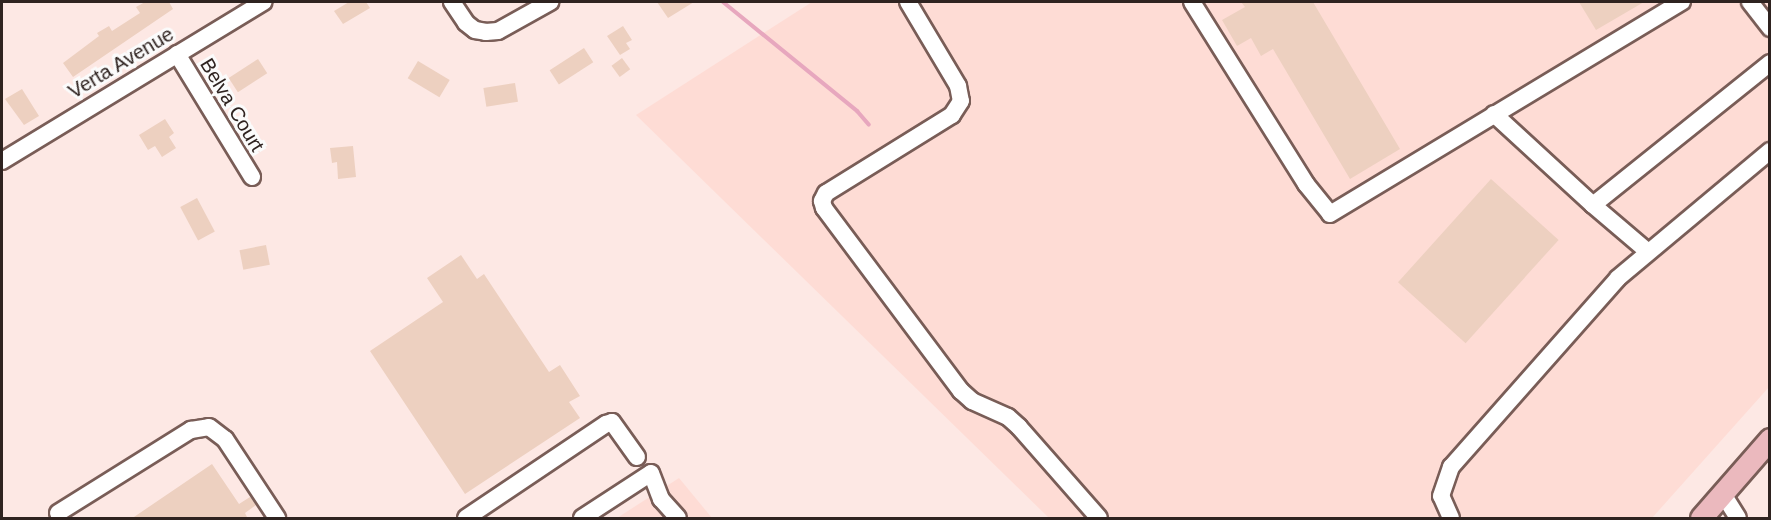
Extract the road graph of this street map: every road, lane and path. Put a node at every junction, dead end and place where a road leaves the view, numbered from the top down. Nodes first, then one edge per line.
1 (263, 2) edge
2 (452, 2) edge
3 (550, 2) edge
4 (908, 2) edge
5 (1192, 2) edge
6 (1682, 2) edge
7 (1750, 2) edge
8 (1770, 28) edge
9 (177, 54) junction
10 (1770, 63) edge
11 (1494, 114) junction
12 (1770, 151) edge
13 (2, 161) edge
14 (252, 177) dead end
15 (1593, 205) junction
16 (1647, 251) junction
17 (1770, 439) edge
18 (637, 457) dead end
19 (1723, 494) junction
20 (58, 513) dead end
21 (670, 516) edge
22 (277, 519) edge
23 (466, 519) edge
24 (582, 519) edge
25 (1099, 519) edge
26 (1451, 519) edge
27 (1701, 519) edge
28 (1738, 519) edge

1 - 9 street, Verta Avenue
2 - 3 street
4 - 25 street
5 - 11 street
6 - 11 street
7 - 8 street
9 - 13 street, Verta Avenue
9 - 14 street, Belva Court
10 - 15 street
11 - 15 street
12 - 16 street
15 - 16 street
16 - 26 street
17 - 19 main road
18 - 23 street
19 - 27 main road
19 - 28 street
20 - 22 street
21 - 24 street

